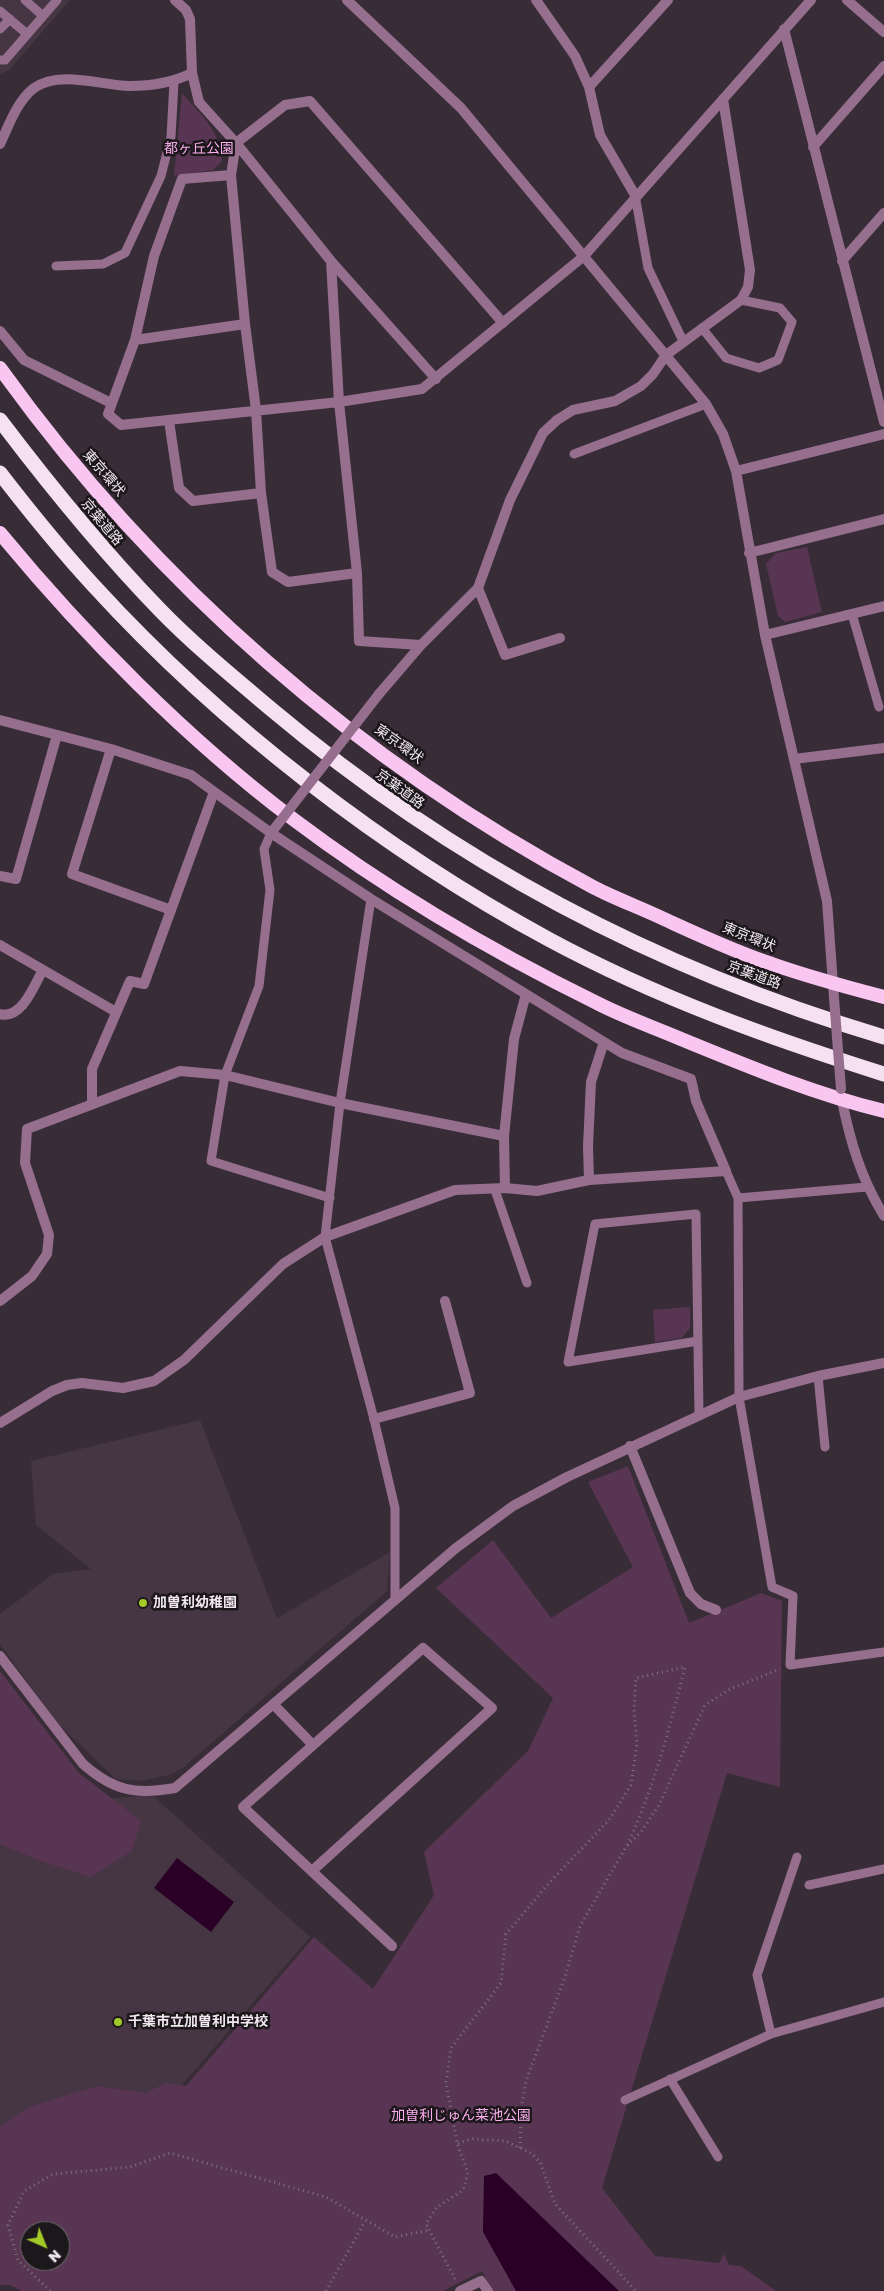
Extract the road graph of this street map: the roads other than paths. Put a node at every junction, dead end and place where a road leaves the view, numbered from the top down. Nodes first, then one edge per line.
1 (57, 0) edge
2 (175, 0) edge
3 (347, 0) edge
4 (536, 0) edge
5 (668, 0) edge
6 (811, 0) edge
7 (847, 0) edge
8 (28, 1) edge
9 (0, 11) edge
10 (43, 16) junction
11 (10, 19) junction
12 (0, 29) edge
13 (784, 29) junction
14 (884, 32) edge
15 (27, 34) junction
16 (2, 61) edge
17 (884, 66) edge
18 (192, 73) junction
19 (174, 82) junction
20 (589, 87) junction
21 (723, 99) junction
22 (236, 143) junction
23 (0, 144) edge
24 (813, 147) junction
25 (231, 175) junction
26 (635, 195) junction
27 (884, 213) edge
28 (584, 256) junction
29 (332, 261) junction
30 (842, 261) junction
31 (56, 266) dead end
32 (741, 300) junction
33 (503, 323) junction
34 (245, 324) junction
35 (702, 328) junction
36 (0, 331) edge
37 (135, 340) junction
38 (682, 341) junction
39 (666, 355) junction
40 (0, 368) edge
41 (436, 380) junction
42 (339, 402) junction
43 (111, 403) junction
44 (706, 404) junction
45 (256, 410) junction
46 (0, 420) edge
47 (169, 421) junction
48 (884, 422) edge
49 (884, 434) edge
50 (574, 454) dead end
51 (736, 471) junction
52 (0, 473) edge
53 (261, 493) junction
54 (884, 519) edge
55 (0, 533) edge
56 (749, 553) junction
57 (357, 573) junction
58 (478, 588) junction
59 (884, 606) edge
60 (852, 614) junction
61 (765, 635) junction
62 (560, 638) dead end
63 (421, 645) junction
64 (879, 707) dead end
65 (0, 720) edge
66 (56, 735) junction
67 (884, 748) edge
68 (110, 749) junction
69 (794, 759) junction
70 (214, 792) junction
71 (271, 833) junction
72 (0, 876) edge
73 (371, 899) junction
74 (171, 910) junction
75 (0, 945) edge
76 (43, 970) junction
77 (833, 983) junction
78 (526, 994) junction
79 (884, 997) edge
80 (116, 1012) junction
81 (0, 1014) edge
82 (884, 1037) edge
83 (604, 1042) junction
84 (884, 1074) edge
85 (225, 1075) junction
86 (842, 1095) junction
87 (340, 1103) junction
88 (92, 1104) junction
89 (884, 1111) edge
90 (504, 1136) junction
91 (726, 1170) junction
92 (590, 1180) junction
93 (867, 1187) junction
94 (500, 1189) junction
95 (330, 1198) junction
96 (738, 1198) junction
97 (884, 1216) edge
98 (325, 1237) junction
99 (527, 1283) dead end
100 (0, 1301) edge
101 (445, 1301) dead end
102 (698, 1341) junction
103 (884, 1363) edge
104 (818, 1376) junction
105 (739, 1397) junction
106 (699, 1414) junction
107 (374, 1419) junction
108 (0, 1423) edge
109 (630, 1446) junction
110 (825, 1447) dead end
111 (395, 1599) junction
112 (716, 1610) dead end
113 (884, 1652) edge
114 (0, 1656) edge
115 (274, 1705) junction
116 (312, 1744) junction
117 (797, 1857) dead end
118 (884, 1869) edge
119 (312, 1871) junction
120 (809, 1885) dead end
121 (392, 1946) dead end
122 (884, 2002) edge
123 (771, 2034) junction
124 (670, 2079) junction
125 (625, 2100) dead end
126 (718, 2157) dead end
127 (461, 2291) edge
128 (488, 2291) edge

1 - 10 lane
2 - 18 street
3 - 28 street
4 - 20 street
5 - 20 street
6 - 13 street
7 - 14 street
8 - 10 lane
9 - 11 lane
10 - 15 lane
11 - 12 lane
11 - 15 lane
13 - 21 street
13 - 24 street
15 - 16 lane
17 - 24 street
18 - 19 street
18 - 22 street
19 - 23 street
19 - 31 lane
20 - 26 street
21 - 26 street
21 - 32 street
22 - 25 street
22 - 29 street
22 - 33 street
24 - 30 street
25 - 34 street
25 - 37 street
26 - 28 street
26 - 38 lane
27 - 30 street
28 - 33 street
28 - 39 street
29 - 41 street
29 - 42 street
30 - 48 street
32 - 35 street
32 - 35 lane
33 - 41 street
34 - 37 street
34 - 45 street
35 - 38 street
36 - 43 street
37 - 43 street
38 - 39 street
39 - 44 street
39 - 58 street
40 - 77 highway, 東京環状
41 - 42 street
42 - 45 street
42 - 57 street
43 - 47 street
44 - 50 lane
44 - 51 street
45 - 47 street
45 - 53 street
46 - 82 highway, 京葉道路
47 - 53 street
49 - 51 street
51 - 56 street
52 - 84 highway
53 - 57 street
54 - 56 street
55 - 86 highway
56 - 61 street
57 - 63 street
58 - 62 street
58 - 63 street
59 - 60 street
60 - 61 street
60 - 64 lane
61 - 69 street
63 - 71 street, bridge
65 - 66 street
66 - 68 street
66 - 72 street
67 - 69 street
68 - 70 street
68 - 74 street
69 - 77 street
70 - 71 street
70 - 74 street
71 - 73 street
71 - 85 lane
73 - 78 street
73 - 87 lane
74 - 80 street
75 - 76 street
76 - 80 street
76 - 81 street
77 - 79 highway, 東京環状
77 - 86 street, bridge
78 - 83 street
78 - 90 street
80 - 88 street
83 - 91 street
83 - 92 street
85 - 87 street
85 - 88 street
85 - 95 lane
86 - 89 highway
86 - 93 street
87 - 90 street
87 - 95 lane
88 - 100 street
90 - 94 street
91 - 92 street
91 - 96 lane
92 - 94 street
93 - 96 lane
93 - 97 street
94 - 98 street
94 - 99 lane
95 - 98 lane
96 - 105 lane
98 - 107 lane
98 - 108 street
101 - 107 street
102 - 102 lane
102 - 106 lane
103 - 104 street
104 - 105 street
104 - 110 lane
105 - 106 street
105 - 113 lane
106 - 109 street
107 - 111 lane
109 - 111 street
109 - 112 street
111 - 115 street
114 - 115 street
115 - 116 street
116 - 119 street
116 - 119 street
117 - 123 lane
118 - 120 lane
119 - 121 street
122 - 123 lane
123 - 124 lane
124 - 125 lane
124 - 126 lane
127 - 128 street

